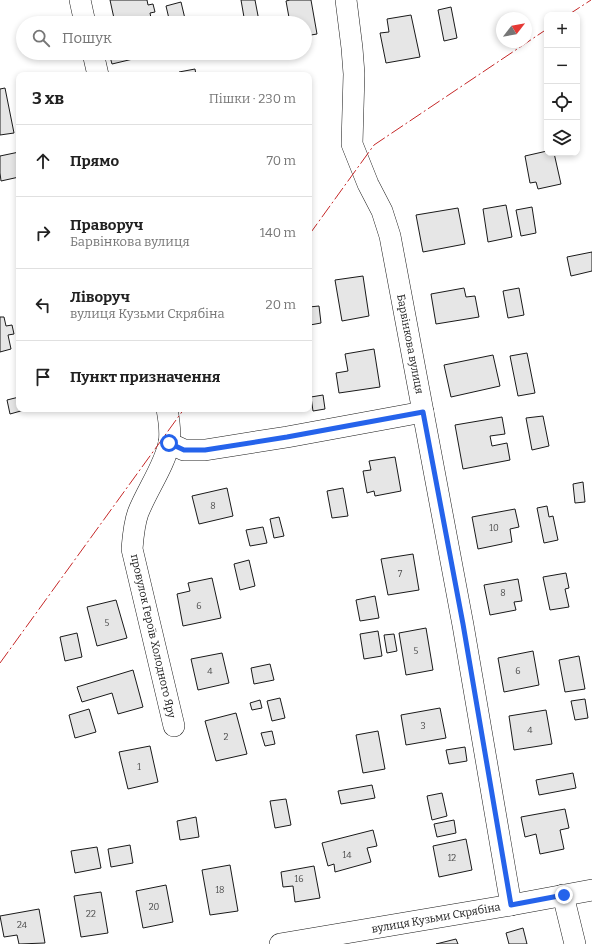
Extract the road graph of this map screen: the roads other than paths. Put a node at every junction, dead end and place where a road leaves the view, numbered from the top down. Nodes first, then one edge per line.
1 (80, 0) edge
2 (346, 0) edge
3 (83, 16) edge
4 (95, 60) edge
5 (97, 72) edge
6 (167, 412) edge
7 (423, 412) junction
8 (169, 443) junction
9 (174, 726) dead end
10 (592, 890) edge
11 (564, 895) junction
12 (511, 905) junction
13 (280, 944) edge
14 (575, 944) edge

1 - 3 street
2 - 7 street, Барвінкова вулиця
4 - 5 street
6 - 8 street, провулок Героїв Холодного Яру
7 - 8 street
7 - 12 street, Барвінкова вулиця
8 - 9 street, провулок Героїв Холодного Яру
10 - 11 street, вулиця Кузьми Скрябіна
11 - 12 street, вулиця Кузьми Скрябіна
11 - 14 street
12 - 13 street, вулиця Кузьми Скрябіна

